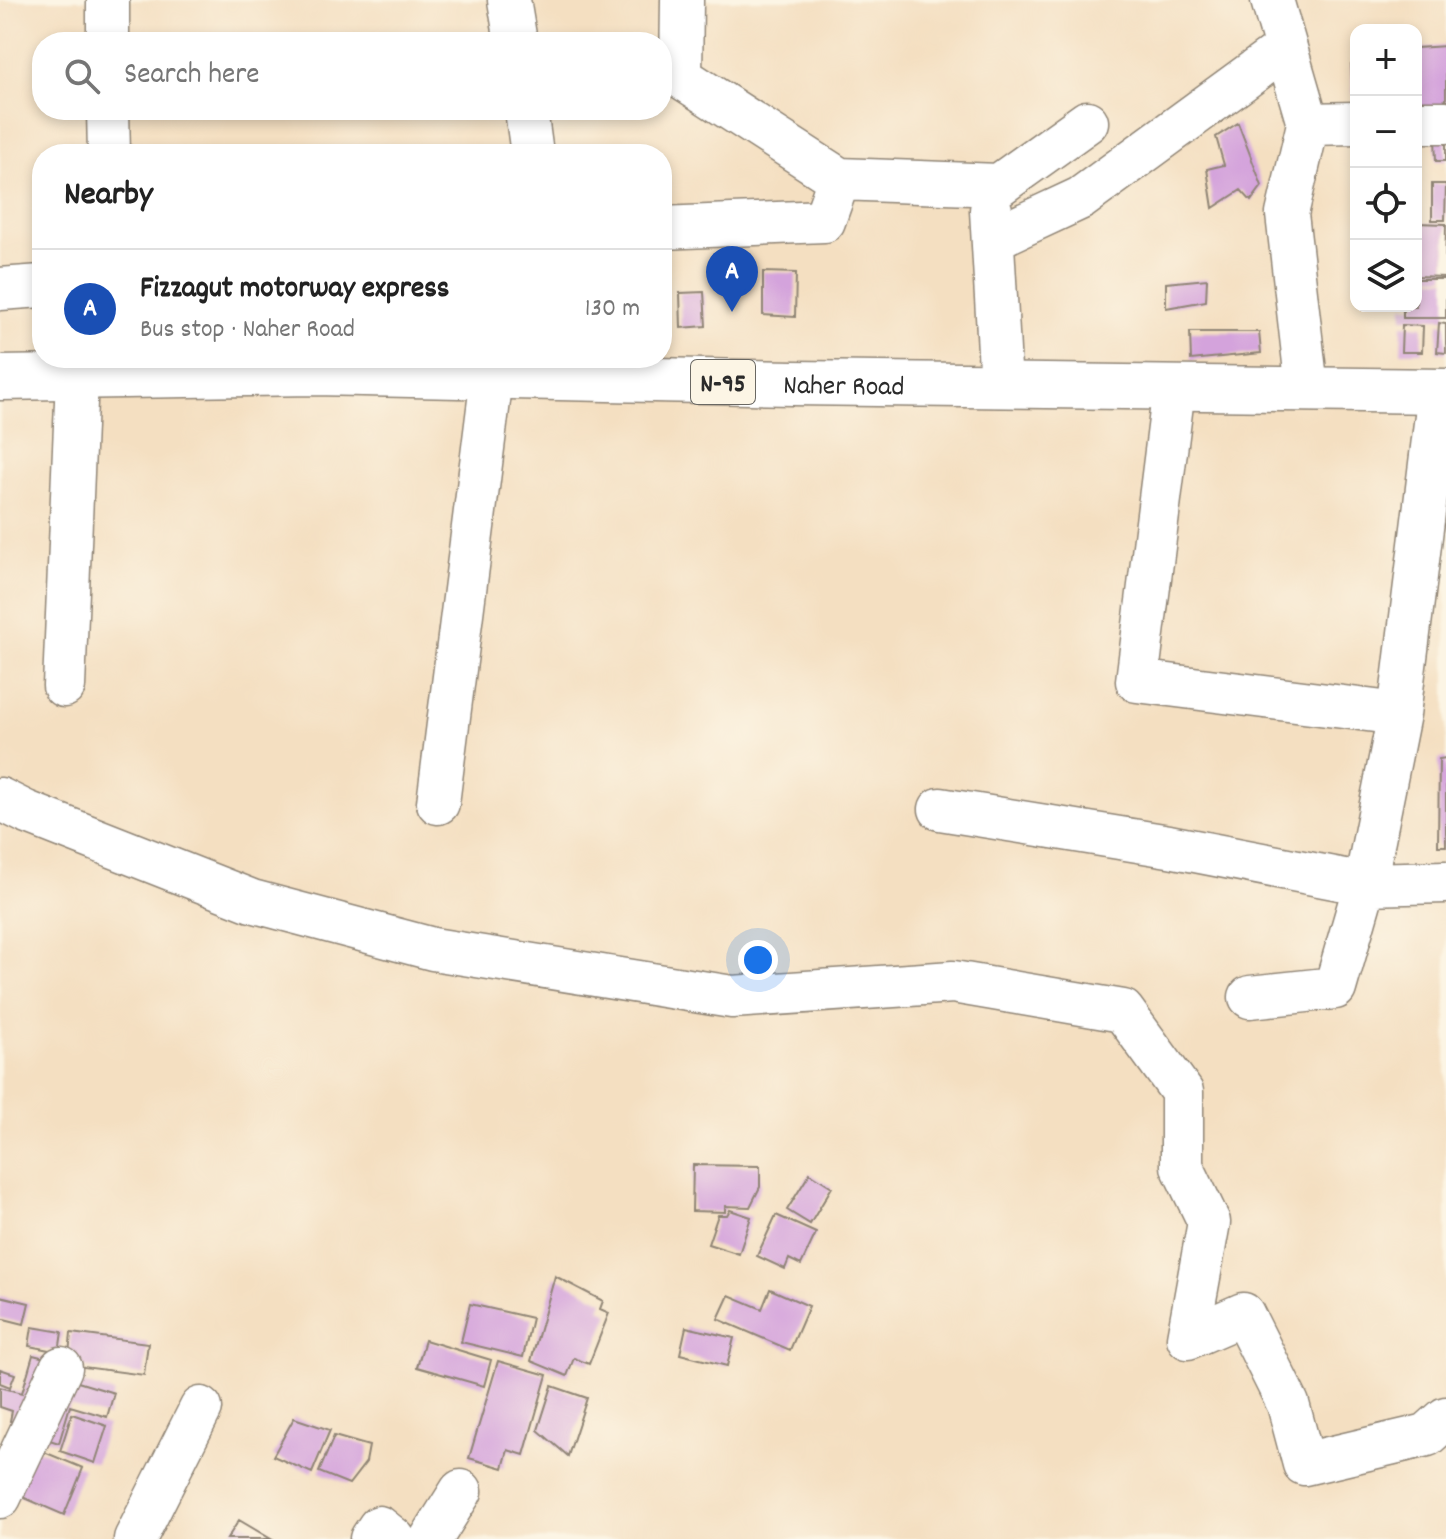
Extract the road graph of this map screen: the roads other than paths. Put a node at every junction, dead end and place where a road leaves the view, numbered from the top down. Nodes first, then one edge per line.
1 (108, 0) edge
2 (509, 0) edge
3 (682, 0) edge
4 (1272, 0) edge
5 (108, 32) edge
6 (514, 32) edge
7 (1286, 48) junction
8 (108, 120) edge
9 (527, 120) edge
10 (1087, 122) dead end
11 (1422, 122) edge
12 (1446, 122) edge
13 (1350, 123) edge
14 (1308, 124) junction
15 (109, 144) edge
16 (531, 144) edge
17 (839, 179) junction
18 (990, 185) junction
19 (672, 228) edge
20 (993, 239) junction
21 (32, 287) edge
22 (0, 289) edge
23 (492, 377) junction
24 (0, 378) edge
25 (77, 378) junction
26 (1001, 386) junction
27 (1174, 388) junction
28 (1307, 389) junction
29 (1442, 391) edge
30 (64, 686) dead end
31 (1399, 714) junction
32 (0, 799) edge
33 (438, 803) dead end
34 (940, 809) dead end
35 (1446, 882) edge
36 (1365, 884) junction
37 (1250, 997) dead end
38 (61, 1368) dead end
39 (201, 1408) dead end
40 (1446, 1418) edge
41 (461, 1491) dead end
42 (0, 1497) edge
43 (135, 1539) edge
44 (371, 1539) edge
45 (394, 1539) edge
46 (431, 1539) edge

1 - 5 street
2 - 6 street
3 - 17 street
4 - 7 street
7 - 14 street
7 - 20 street
8 - 15 street
9 - 16 street
10 - 18 street
11 - 12 street
13 - 14 street
14 - 28 street
17 - 18 street
17 - 19 street
18 - 20 street
20 - 26 street
21 - 22 street
23 - 25 main road, Naher Road / N-95
23 - 26 main road, Naher Road / N-95
23 - 33 street
24 - 25 main road, Naher Road / N-95
25 - 30 street
26 - 27 main road, Naher Road / N-95
27 - 28 main road, Naher Road / N-95
27 - 31 street
28 - 29 main road, Naher Road / N-95
29 - 31 street
31 - 36 street
32 - 40 street
34 - 36 street
35 - 36 street
36 - 37 street
38 - 42 street
39 - 43 street
41 - 46 street
44 - 45 street

